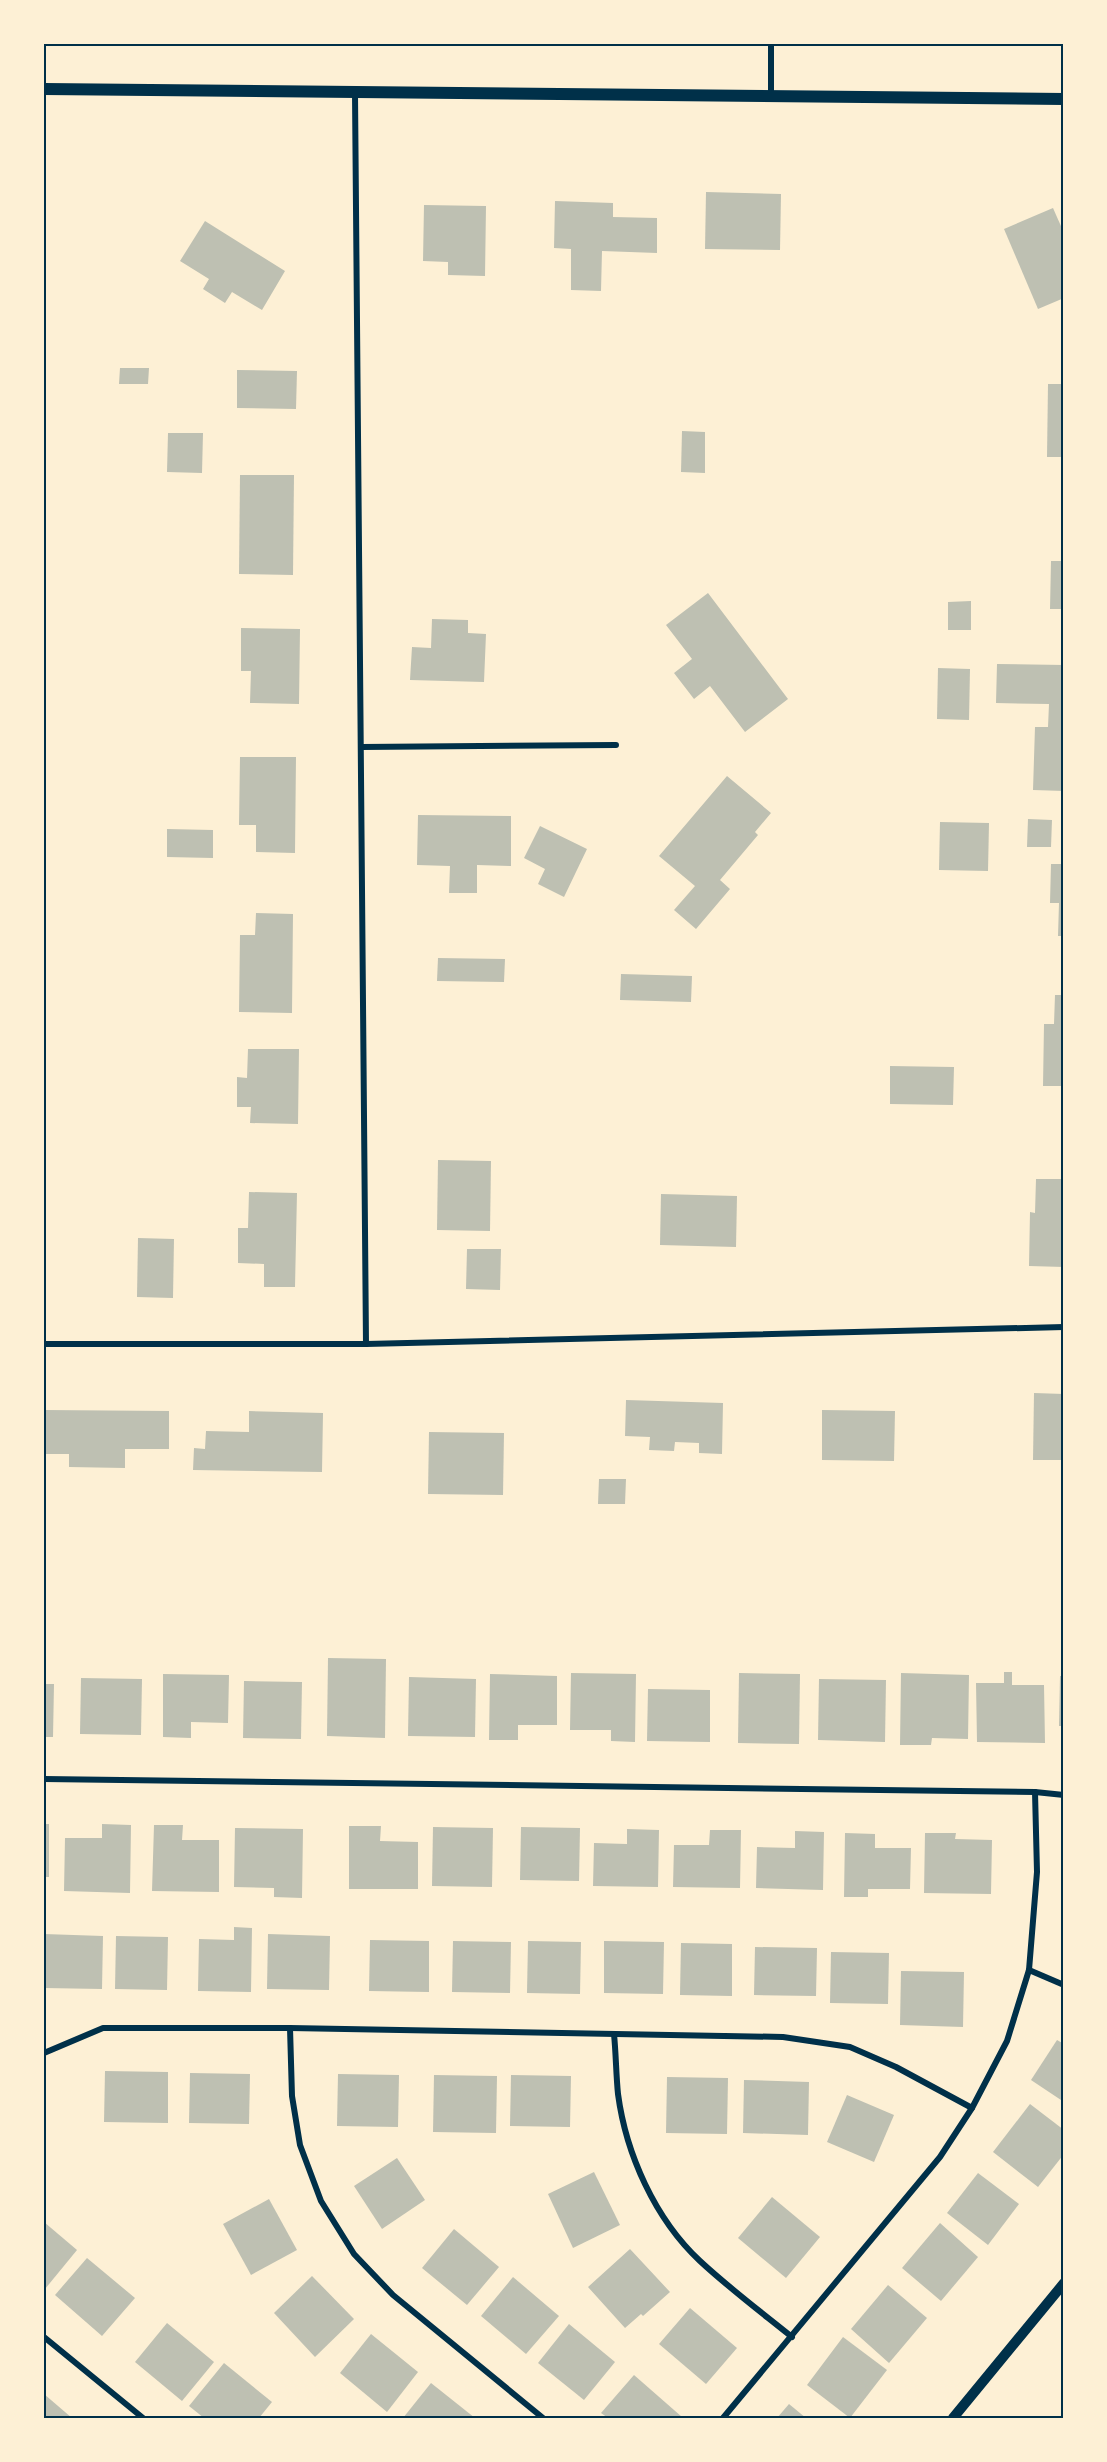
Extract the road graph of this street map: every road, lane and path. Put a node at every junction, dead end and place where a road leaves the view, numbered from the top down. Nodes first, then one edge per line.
1 (771, 44) edge
2 (44, 90) edge
3 (355, 94) junction
4 (771, 96) junction
5 (1064, 99) edge
6 (615, 745) dead end
7 (362, 747) junction
8 (1064, 1327) edge
9 (44, 1344) edge
10 (366, 1344) junction
11 (44, 1779) edge
12 (1035, 1792) junction
13 (1064, 1795) edge
14 (1029, 1970) junction
15 (1064, 1985) edge
16 (290, 2028) junction
17 (614, 2034) junction
18 (44, 2053) edge
19 (972, 2108) junction
20 (1064, 2283) edge
21 (44, 2337) edge
22 (792, 2337) junction
23 (143, 2418) edge
24 (543, 2418) edge
25 (723, 2418) edge
26 (953, 2418) edge

1 - 4 street
2 - 3 main road
3 - 4 main road
3 - 7 street
4 - 5 main road
6 - 7 street
7 - 10 street
8 - 10 street
9 - 10 street
11 - 12 street
12 - 13 street
12 - 14 street
14 - 15 street
14 - 19 street
16 - 17 street
16 - 18 street
16 - 24 street
17 - 19 street
17 - 22 street
19 - 22 street
20 - 26 street
21 - 23 street
22 - 25 street

